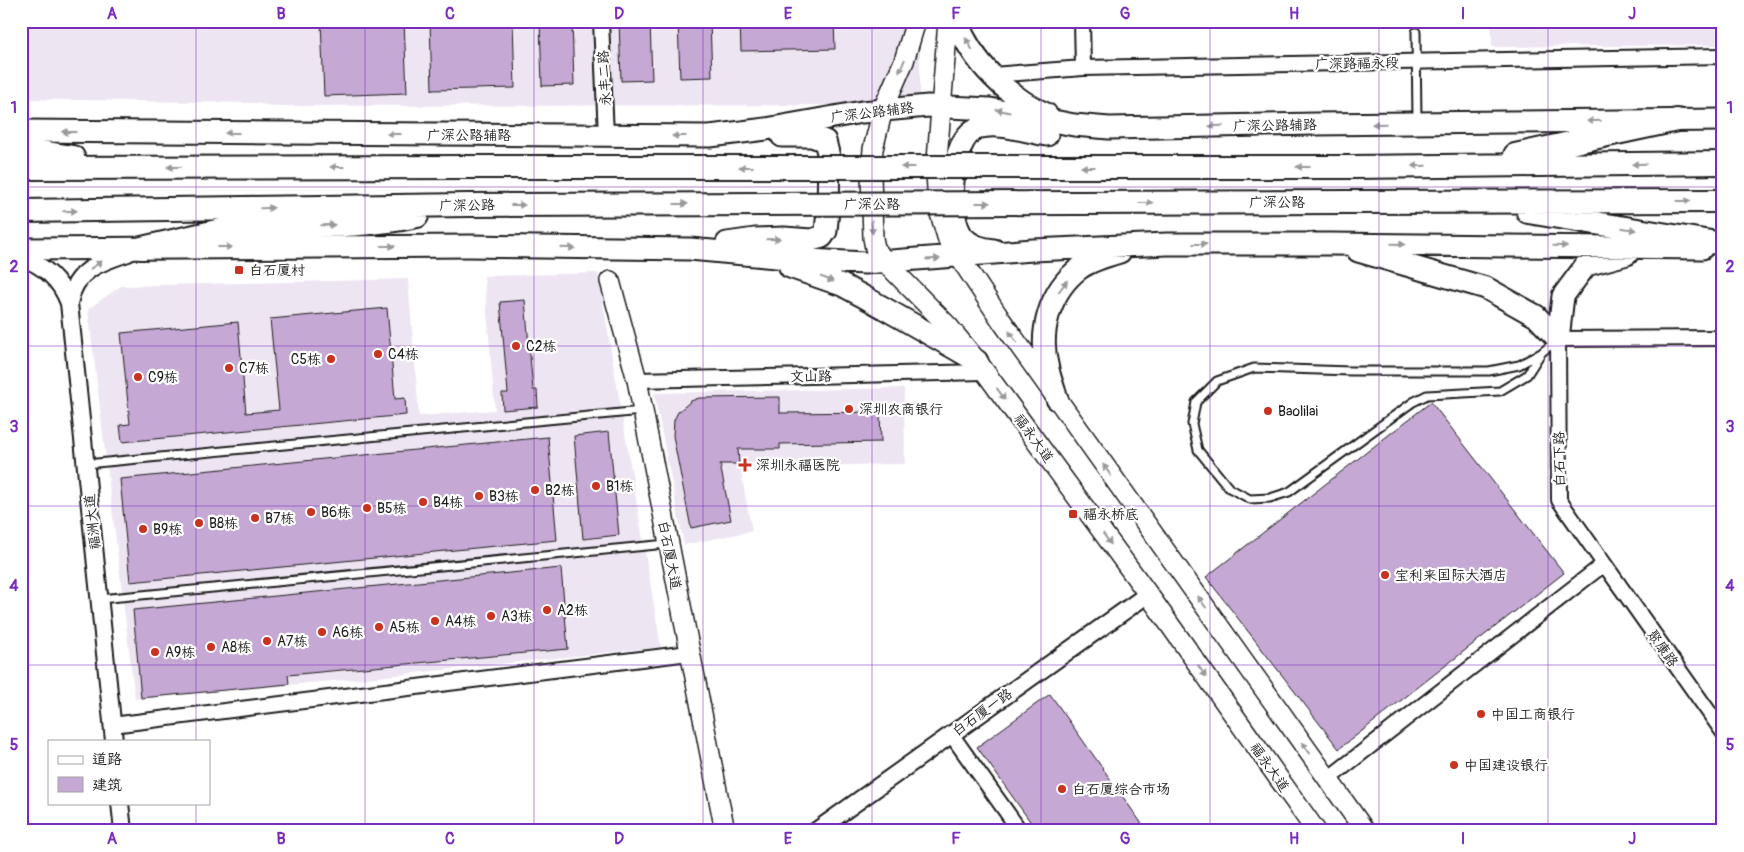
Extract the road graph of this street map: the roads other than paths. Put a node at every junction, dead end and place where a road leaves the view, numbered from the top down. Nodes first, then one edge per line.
1 (601, 21) edge
2 (916, 21) edge
3 (948, 21) edge
4 (957, 21) edge
5 (1082, 21) edge
6 (1416, 32) dead end
7 (1723, 56) edge
8 (1416, 62) junction
9 (1083, 68) junction
10 (992, 75) junction
11 (941, 106) junction
12 (883, 109) junction
13 (1677, 120) junction
14 (1723, 120) edge
15 (1417, 123) junction
16 (1074, 125) junction
17 (1126, 128) junction
18 (21, 132) edge
19 (606, 136) junction
20 (710, 136) junction
21 (21, 149) edge
22 (1723, 163) edge
23 (1468, 166) junction
24 (138, 167) junction
25 (21, 168) edge
26 (1460, 201) junction
27 (1723, 201) edge
28 (469, 205) junction
29 (21, 211) edge
30 (1167, 244) junction
31 (1331, 244) junction
32 (1723, 246) edge
33 (1659, 247) junction
34 (142, 248) junction
35 (21, 249) edge
36 (690, 249) junction
37 (1034, 250) junction
38 (747, 254) junction
39 (21, 257) edge
40 (959, 257) junction
41 (885, 262) junction
42 (610, 281) dead end
43 (69, 303) junction
44 (1723, 338) edge
45 (1558, 339) junction
46 (1540, 353) junction
47 (981, 367) junction
48 (636, 380) junction
49 (1057, 399) junction
50 (642, 411) junction
51 (86, 464) junction
52 (668, 544) junction
53 (1604, 564) junction
54 (1148, 594) junction
55 (100, 599) junction
56 (689, 652) junction
57 (1723, 732) edge
58 (113, 733) edge
59 (951, 734) junction
60 (1328, 778) junction
61 (120, 804) edge
62 (123, 831) edge
63 (724, 831) edge
64 (816, 831) edge
65 (1020, 831) edge
66 (1316, 831) edge
67 (1365, 831) edge

1 - 19 street, 永丰二路
2 -> 12 main road, 福永大道
3 - 11 main road
10 -> 4 main road
5 - 9 street
6 - 8 lane
7 - 8 street, 广深路福永段
8 - 9 street, 广深路福永段
8 - 15 lane
9 - 10 street, 广深路福永段
10 - 16 main road
11 - 12 main road, 广深公路辅路
16 -> 11 main road, 广深公路辅路
11 - 40 main road
12 - 20 main road, 广深公路辅路
12 -> 41 main road, 福永大道
13 - 14 main road, 广深公路辅路
13 -> 15 main road, 广深公路辅路
13 - 23 highway
15 -> 17 main road, 广深公路辅路
16 - 17 main road, 广深公路辅路
17 - 37 main road
19 -> 18 main road, 广深公路辅路
20 -> 19 main road, 广深公路辅路
36 -> 20 main road
21 - 24 highway
22 -> 23 highway
23 -> 24 highway, bridge
24 - 25 highway
26 -> 27 highway, 广深公路
28 -> 26 highway, 广深公路, bridge
26 -> 32 highway
29 -> 28 highway, 广深公路
34 -> 28 highway
30 -> 31 main road
30 - 37 main road
49 -> 30 main road
31 -> 33 main road
31 - 45 main road
32 - 33 main road
33 - 45 main road
34 - 35 main road
34 -> 36 main road
43 -> 34 street
36 - 38 main road
37 - 40 main road
38 - 41 main road
38 -> 47 main road
39 - 43 street
41 -> 40 main road
49 -> 40 main road
41 - 47 main road, 福永大道
42 - 48 main road, 白石厦大道
43 - 51 street, 福洲大道
44 - 45 street
45 - 46 lane
45 - 53 street, 白石下路
46 - 46 lane
47 - 48 street, 文山路
47 -> 54 main road, 福永大道
48 - 50 main road, 白石厦大道
60 -> 49 main road
50 - 51 lane
50 - 52 main road, 白石厦大道
51 - 55 street, 福洲大道
52 - 55 lane
52 - 56 main road, 白石厦大道
53 - 57 street, 聚康路
53 - 60 street
54 - 59 street, 白石厦一路
54 -> 66 main road, 福永大道
55 - 58 street, 福洲大道
56 - 58 street
56 - 63 main road, 白石厦大道
59 - 64 street, 白石厦一路
59 - 65 street
60 - 67 main road
61 - 62 street

